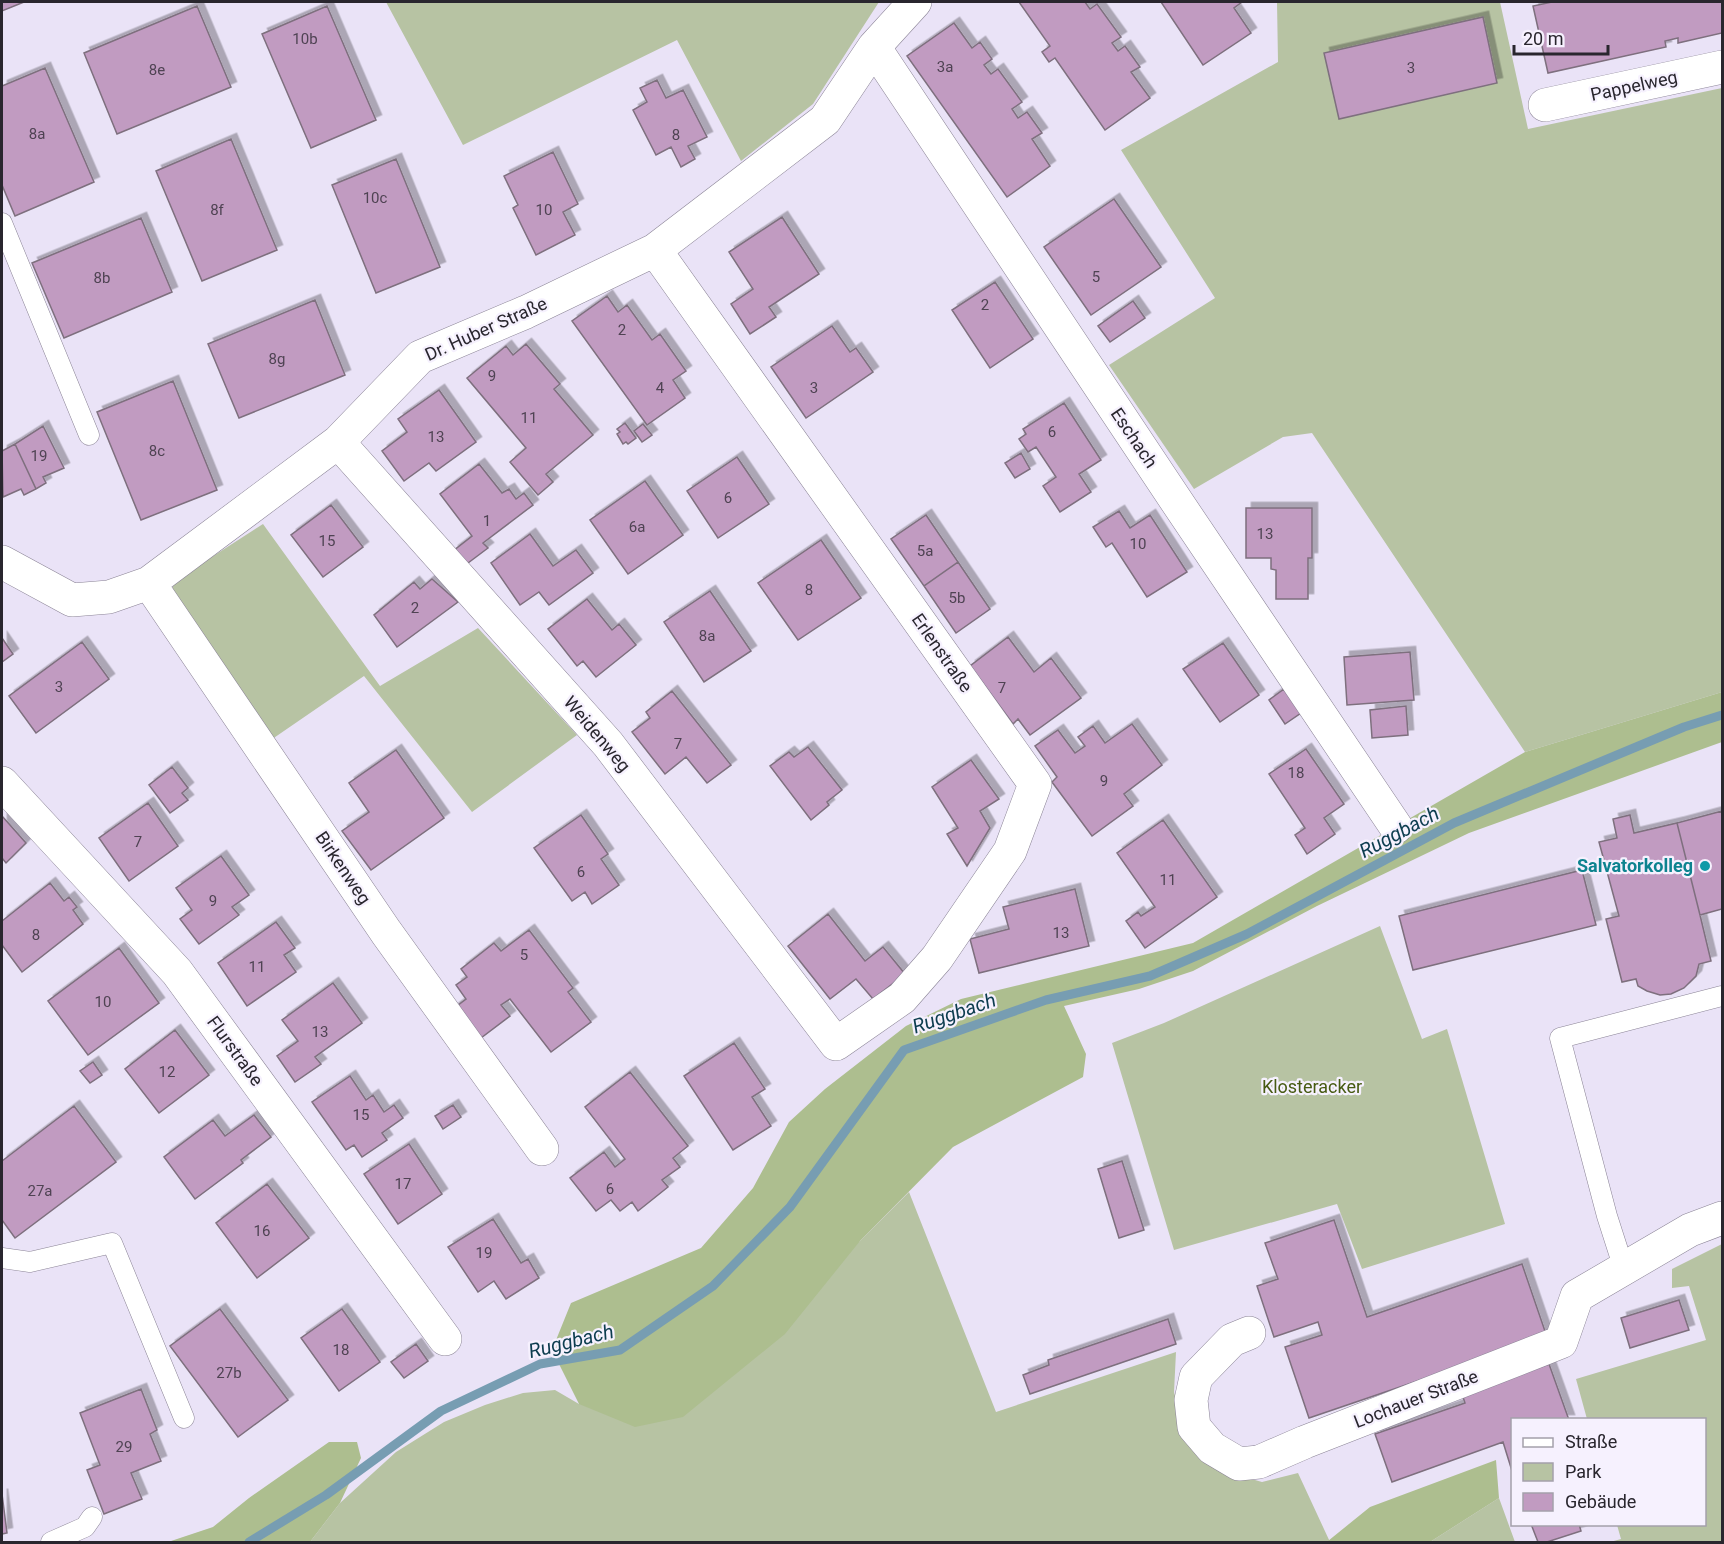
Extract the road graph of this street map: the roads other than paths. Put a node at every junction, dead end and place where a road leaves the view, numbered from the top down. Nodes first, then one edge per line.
1 (915, 2) edge
2 (874, 47) junction
3 (1722, 67) edge
4 (1545, 105) dead end
5 (2, 223) edge
6 (655, 250) junction
7 (89, 435) dead end
8 (338, 441) junction
9 (2, 562) edge
10 (149, 583) junction
11 (2, 783) edge
12 (1396, 827) dead end
13 (1722, 996) edge
14 (836, 1044) joint
15 (542, 1149) dead end
16 (1722, 1218) edge
17 (2, 1258) edge
18 (1624, 1269) junction
19 (1249, 1333) dead end
20 (445, 1339) dead end
21 (184, 1418) dead end
22 (92, 1517) dead end
23 (51, 1542) edge

1 - 2 street, Dr. Huber Straße
2 - 6 street, Dr. Huber Straße
2 - 12 street, Eschach
3 - 4 street, Pappelweg
5 - 7 lane
6 - 8 street, Dr. Huber Straße
6 - 14 street, Erlenstraße
8 - 10 street, Dr. Huber Straße
8 - 14 street, Weidenweg
9 - 10 street, Dr. Huber Straße
10 - 15 street, Birkenweg
11 - 20 street, Flurstraße
13 - 18 lane
16 - 18 street, Lochauer Straße
17 - 21 lane
18 - 19 street, Lochauer Straße
22 - 23 lane

